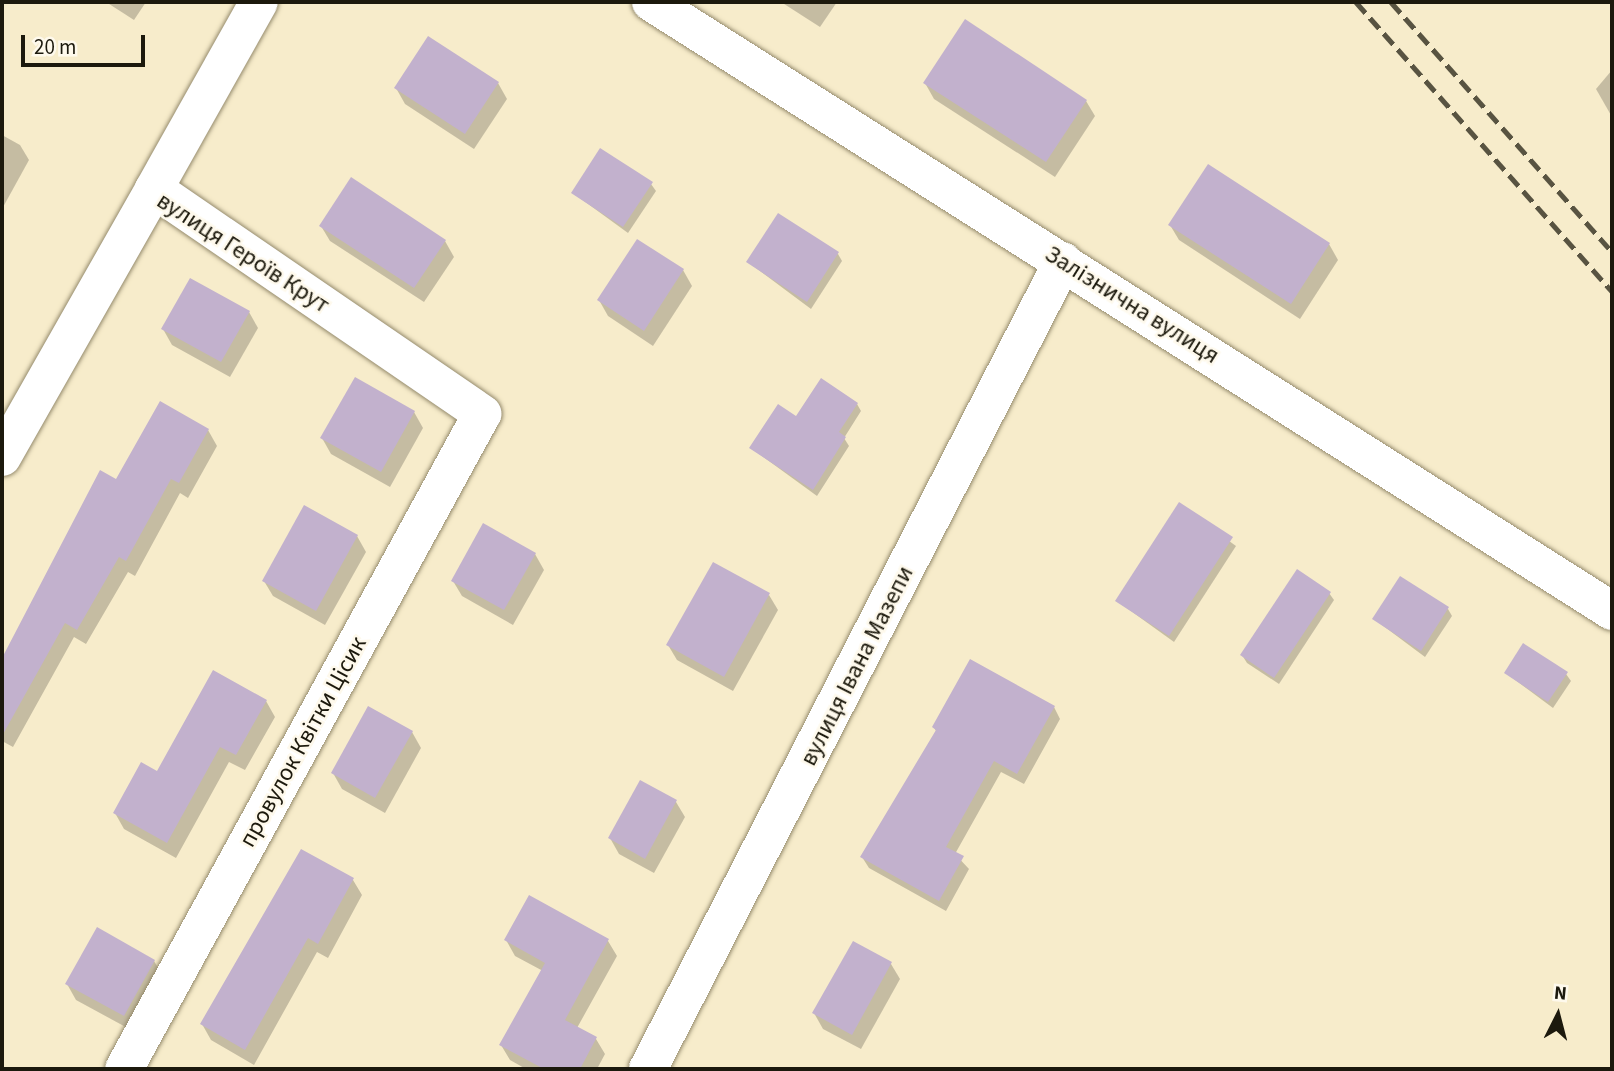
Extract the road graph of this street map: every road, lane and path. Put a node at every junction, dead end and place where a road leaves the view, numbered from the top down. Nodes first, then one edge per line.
1 (259, 2) edge
2 (651, 2) edge
3 (154, 189) junction
4 (1063, 261) junction
5 (482, 414) joint
6 (2, 457) edge
7 (1612, 611) edge
8 (124, 1069) edge
9 (648, 1069) edge

1 - 3 street
2 - 4 street, Залізнична вулиця
3 - 5 street, вулиця Героїв Крут
3 - 6 street, вулиця Героїв Крут
4 - 7 street, Залізнична вулиця
4 - 9 street, вулиця Івана Мазепи
5 - 8 street, провулок Квітки Цісик

